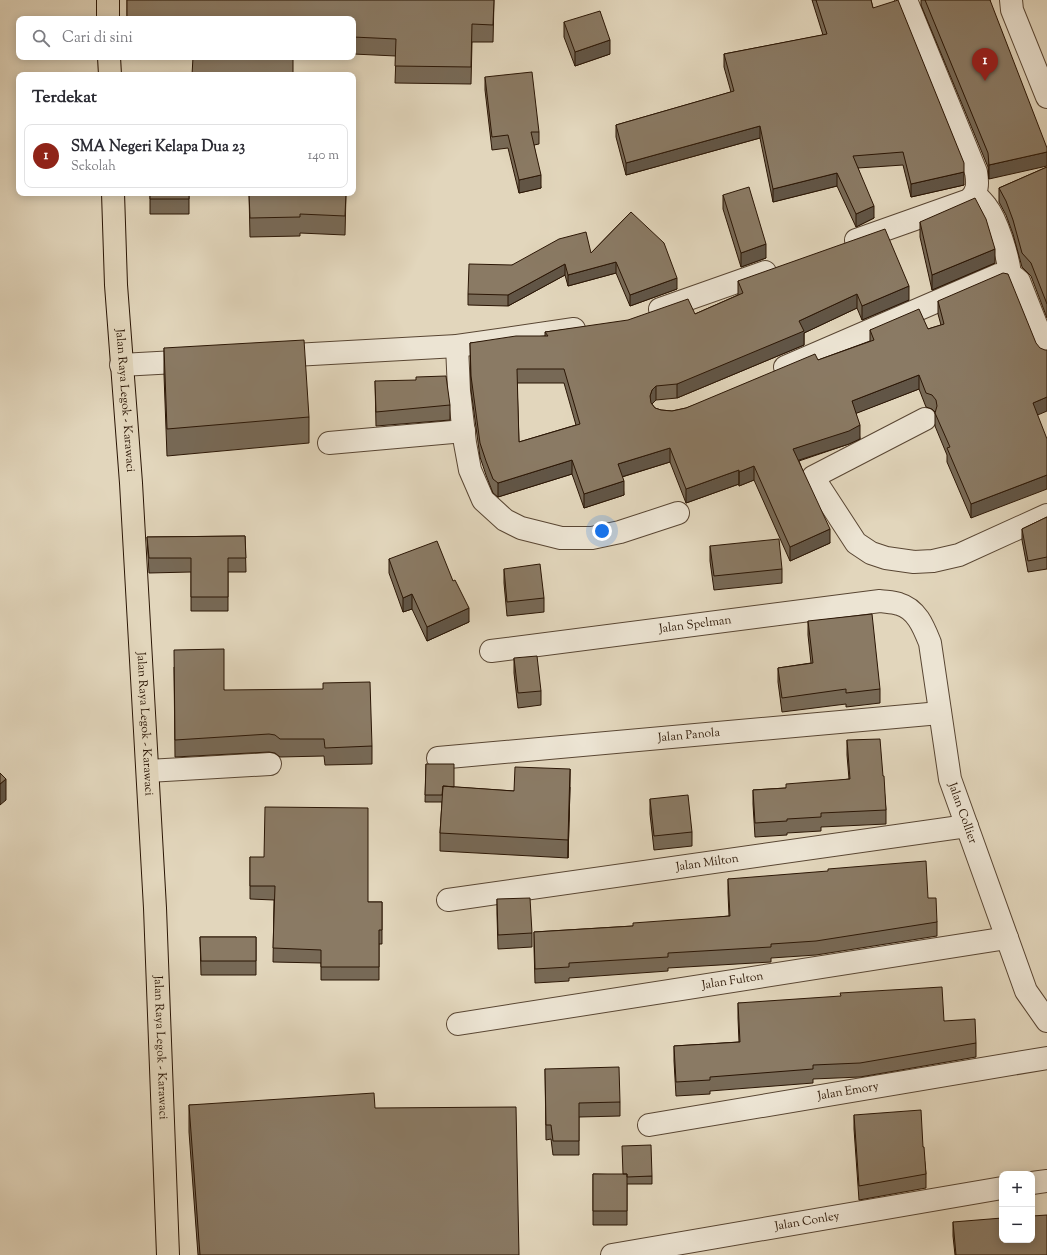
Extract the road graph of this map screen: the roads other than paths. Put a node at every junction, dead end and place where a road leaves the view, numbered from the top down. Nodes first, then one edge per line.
1 (108, 0) edge
2 (906, 0) edge
3 (1011, 0) edge
4 (108, 16) edge
5 (110, 60) edge
6 (110, 72) edge
7 (1047, 97) edge
8 (975, 194) junction
9 (113, 196) edge
10 (834, 247) edge
11 (781, 266) edge
12 (1010, 274) junction
13 (640, 316) edge
14 (595, 326) edge
15 (457, 346) junction
16 (1047, 352) edge
17 (260, 357) edge
18 (213, 360) edge
19 (121, 365) junction
20 (765, 375) edge
21 (925, 419) dead end
22 (464, 431) junction
23 (329, 443) dead end
24 (678, 513) dead end
25 (1047, 515) edge
26 (900, 604) joint
27 (491, 651) dead end
28 (940, 713) junction
29 (438, 758) dead end
30 (270, 764) dead end
31 (148, 771) junction
32 (967, 826) junction
33 (448, 900) dead end
34 (1007, 938) junction
35 (1047, 1021) edge
36 (458, 1024) dead end
37 (1047, 1058) edge
38 (649, 1125) dead end
39 (1047, 1181) edge
40 (1035, 1183) edge
41 (999, 1189) edge
42 (168, 1255) edge
43 (612, 1255) edge

1 - 4 main road
2 - 8 street
3 - 7 street
5 - 6 main road
8 - 10 street
8 - 12 street
9 - 19 main road, Jalan Raya Legok - Karawaci
11 - 13 street
12 - 16 street
12 - 20 street
14 - 15 street
15 - 17 street
15 - 22 street
18 - 19 street
19 - 31 main road, Jalan Raya Legok - Karawaci
21 - 25 street
22 - 23 street
22 - 24 street
26 - 27 street, Jalan Spelman
26 - 28 street, Jalan Collier
28 - 29 street, Jalan Panola
28 - 32 street, Jalan Collier
30 - 31 street
31 - 42 main road, Jalan Raya Legok - Karawaci
32 - 33 street, Jalan Milton
32 - 34 street, Jalan Collier
34 - 35 street, Jalan Collier
34 - 36 street, Jalan Fulton
37 - 38 street, Jalan Emory
39 - 40 street
41 - 43 street, Jalan Conley

